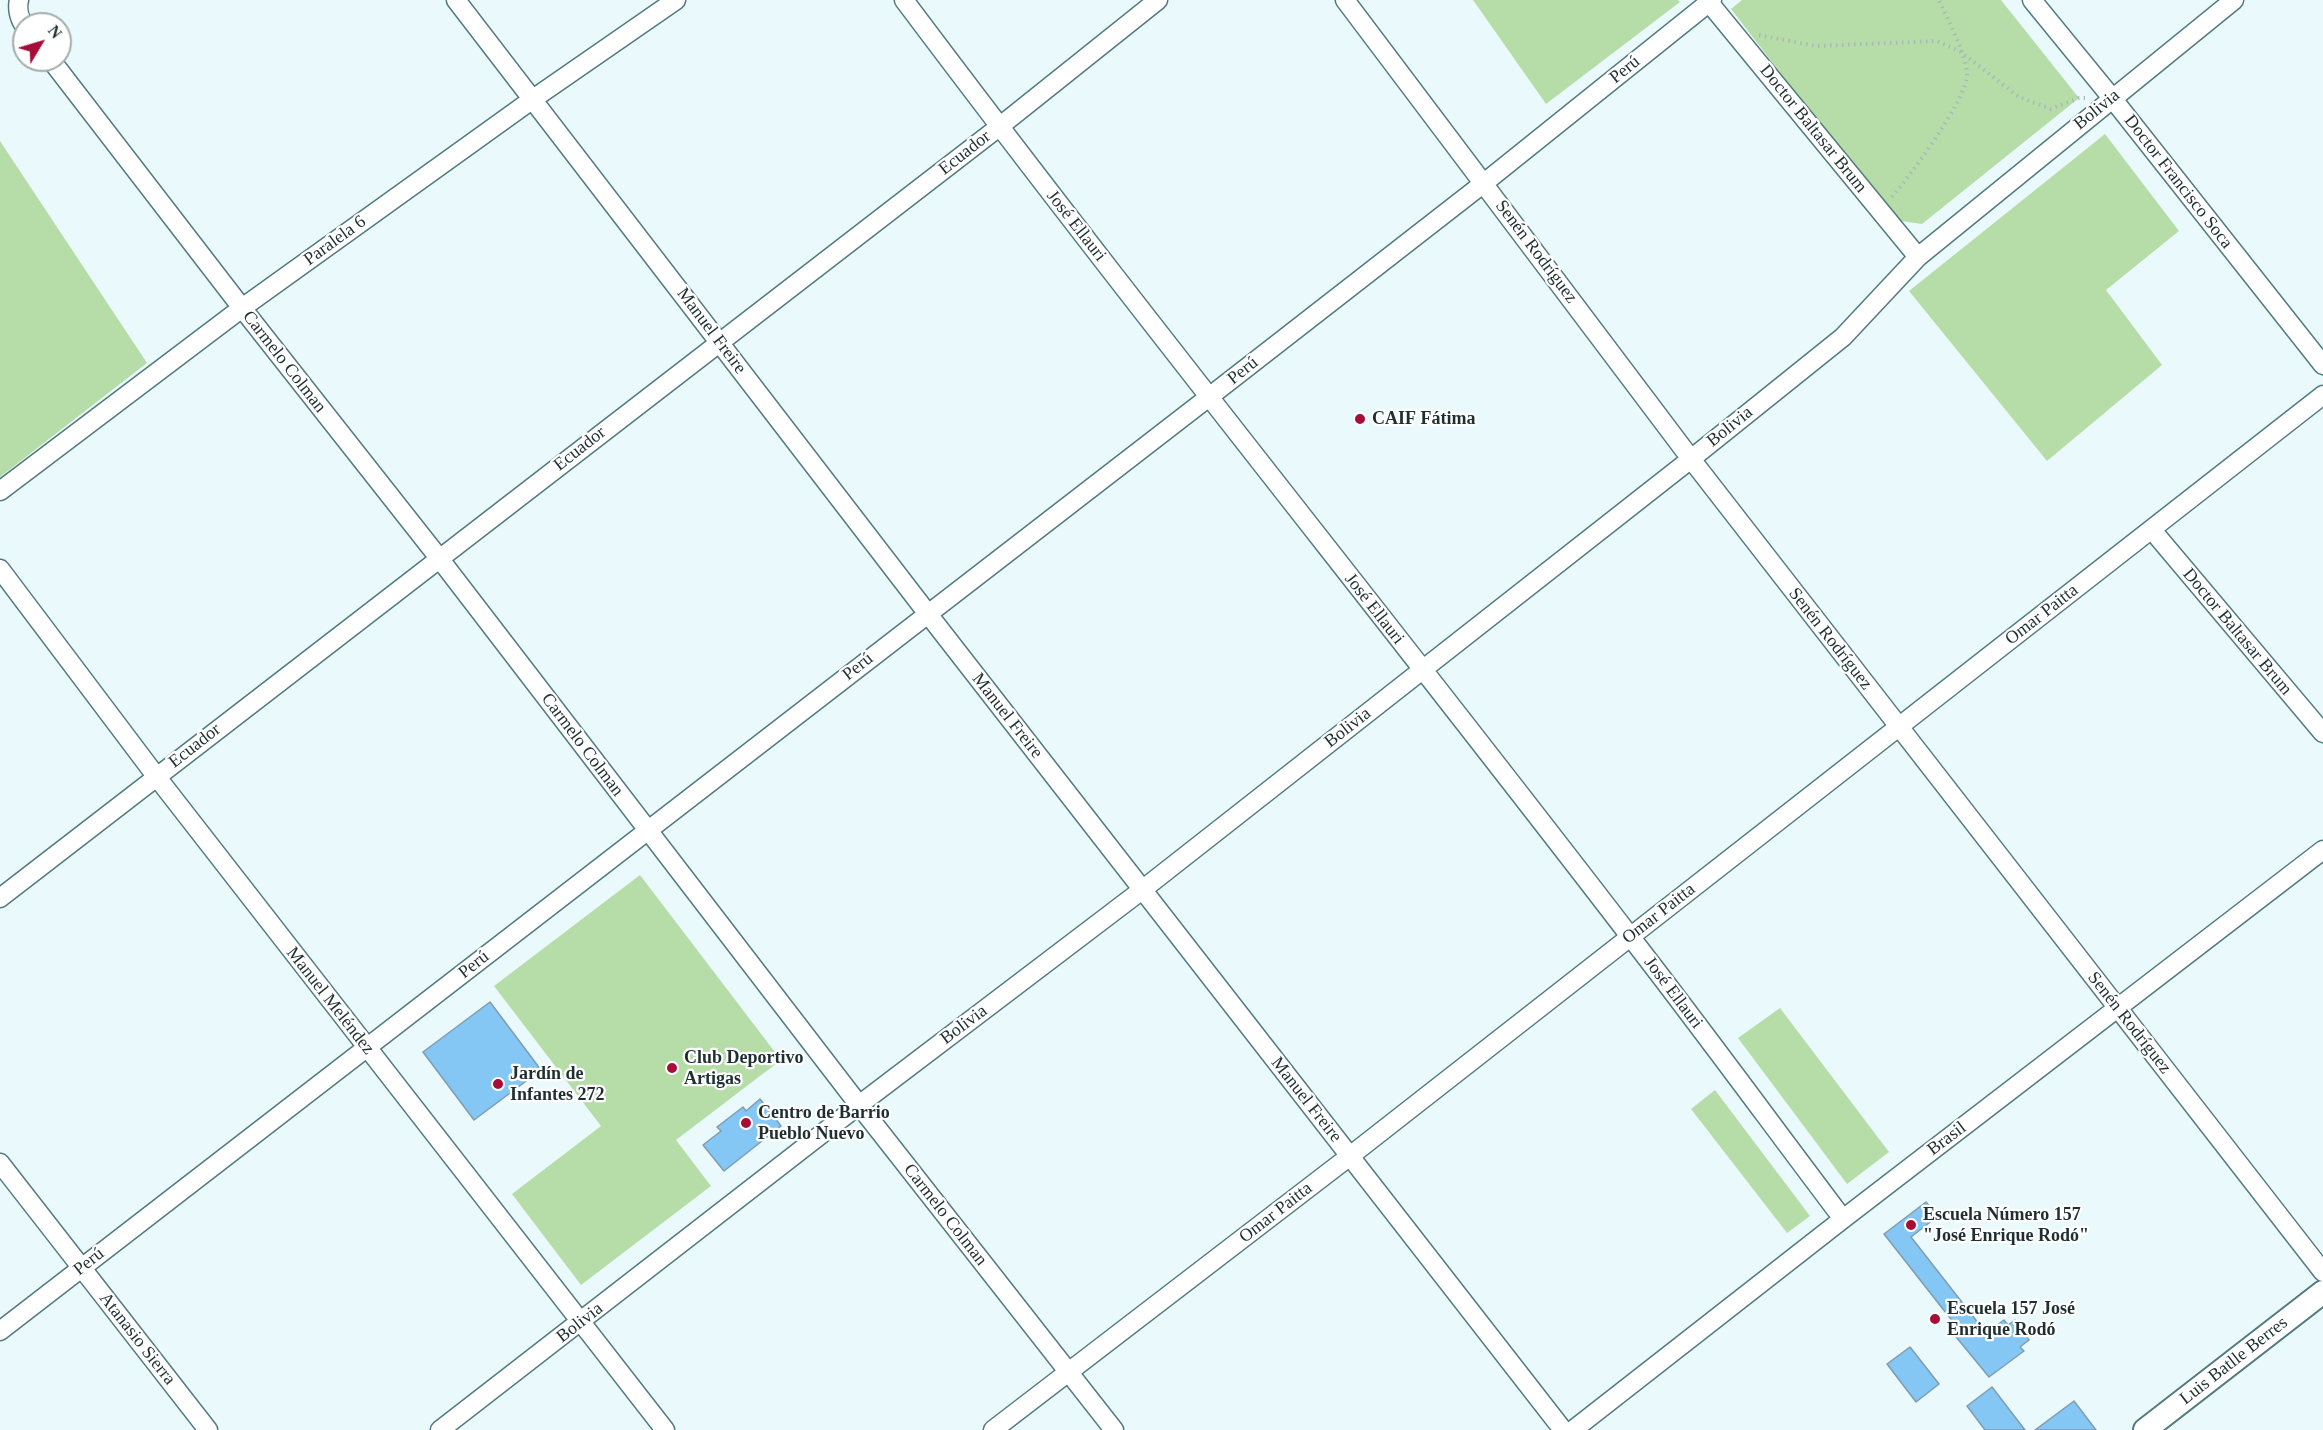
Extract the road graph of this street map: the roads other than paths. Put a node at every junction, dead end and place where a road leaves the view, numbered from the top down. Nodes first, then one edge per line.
1 (456, 0) edge
2 (676, 0) edge
3 (904, 0) edge
4 (1158, 0) edge
5 (1346, 0) edge
6 (2032, 0) edge
7 (2234, 0) edge
8 (1709, 1) edge
9 (60, 72) edge
10 (2112, 98) junction
11 (533, 99) junction
12 (999, 127) junction
13 (1484, 183) junction
14 (1918, 257) junction
15 (242, 308) junction
16 (719, 342) junction
17 (2323, 365) edge
18 (2323, 395) edge
19 (1209, 397) junction
20 (1691, 459) junction
21 (0, 490) edge
22 (2151, 530) junction
23 (439, 558) junction
24 (0, 568) edge
25 (928, 614) junction
26 (1422, 670) junction
27 (1899, 728) junction
28 (2323, 733) edge
29 (156, 776) junction
30 (647, 830) junction
31 (2323, 850) edge
32 (1142, 890) junction
33 (0, 898) edge
34 (1630, 936) junction
35 (2118, 1009) junction
36 (367, 1049) junction
37 (859, 1105) junction
38 (1350, 1156) junction
39 (0, 1163) edge
40 (1843, 1219) junction
41 (82, 1268) junction
42 (2323, 1272) edge
43 (2323, 1292) edge
44 (581, 1322) junction
45 (0, 1331) edge
46 (1069, 1372) junction
47 (207, 1430) edge
48 (440, 1430) edge
49 (664, 1430) edge
50 (993, 1430) edge
51 (1114, 1430) edge
52 (1563, 1430) edge
53 (1573, 1430) edge
54 (2145, 1430) edge

1 - 11 street, Manuel Freire
2 - 11 street, Paralela 6
3 - 12 street, José Ellauri
4 - 12 street, Ecuador
5 - 13 street, Senén Rodríguez
6 - 10 street, Doctor Francisco Soca
7 - 10 street, Bolivia
8 - 13 street, Perú
8 - 14 street, Doctor Baltasar Brum
9 - 15 street, Carmelo Colman
10 - 14 street, Bolivia
10 - 17 street, Doctor Francisco Soca
11 - 15 street, Paralela 6
11 - 16 street, Manuel Freire
12 - 16 street, Ecuador
12 - 19 street, José Ellauri
13 - 19 street, Perú
13 - 20 street, Senén Rodríguez
14 - 20 street, Bolivia
15 - 21 street, Paralela 6
15 - 23 street, Carmelo Colman
16 - 23 street, Ecuador
16 - 25 street, Manuel Freire
18 - 22 street, Omar Paitta
19 - 25 street, Perú
19 - 26 street, José Ellauri
20 - 26 street, Bolivia
20 - 27 street, Senén Rodríguez
22 - 27 street, Omar Paitta
22 - 28 street, Doctor Baltasar Brum
23 - 29 street, Ecuador
23 - 30 street, Carmelo Colman
24 - 29 street, Manuel Meléndez
25 - 30 street, Perú
25 - 32 street, Manuel Freire
26 - 32 street, Bolivia
26 - 34 street, José Ellauri
27 - 34 street, Omar Paitta
27 - 35 street, Senén Rodríguez
29 - 33 street, Ecuador
29 - 36 street, Manuel Meléndez
30 - 36 street, Perú
30 - 37 street, Carmelo Colman
31 - 35 street, Brasil
32 - 37 street, Bolivia
32 - 38 street, Manuel Freire
34 - 38 street, Omar Paitta
34 - 40 street, José Ellauri
35 - 40 street, Brasil
35 - 42 street, Senén Rodríguez
36 - 41 street, Perú
36 - 44 street, Manuel Meléndez
37 - 44 street, Bolivia
37 - 46 street, Carmelo Colman
38 - 46 street, Omar Paitta
38 - 52 street, Manuel Freire
39 - 41 street, Atanasio Sierra
40 - 53 street, Brasil
41 - 45 street, Perú
41 - 47 street, Atanasio Sierra
43 - 54 street, Luis Batlle Berres
44 - 48 street, Bolivia
44 - 49 street, Manuel Meléndez
46 - 50 street, Omar Paitta
46 - 51 street, Carmelo Colman

